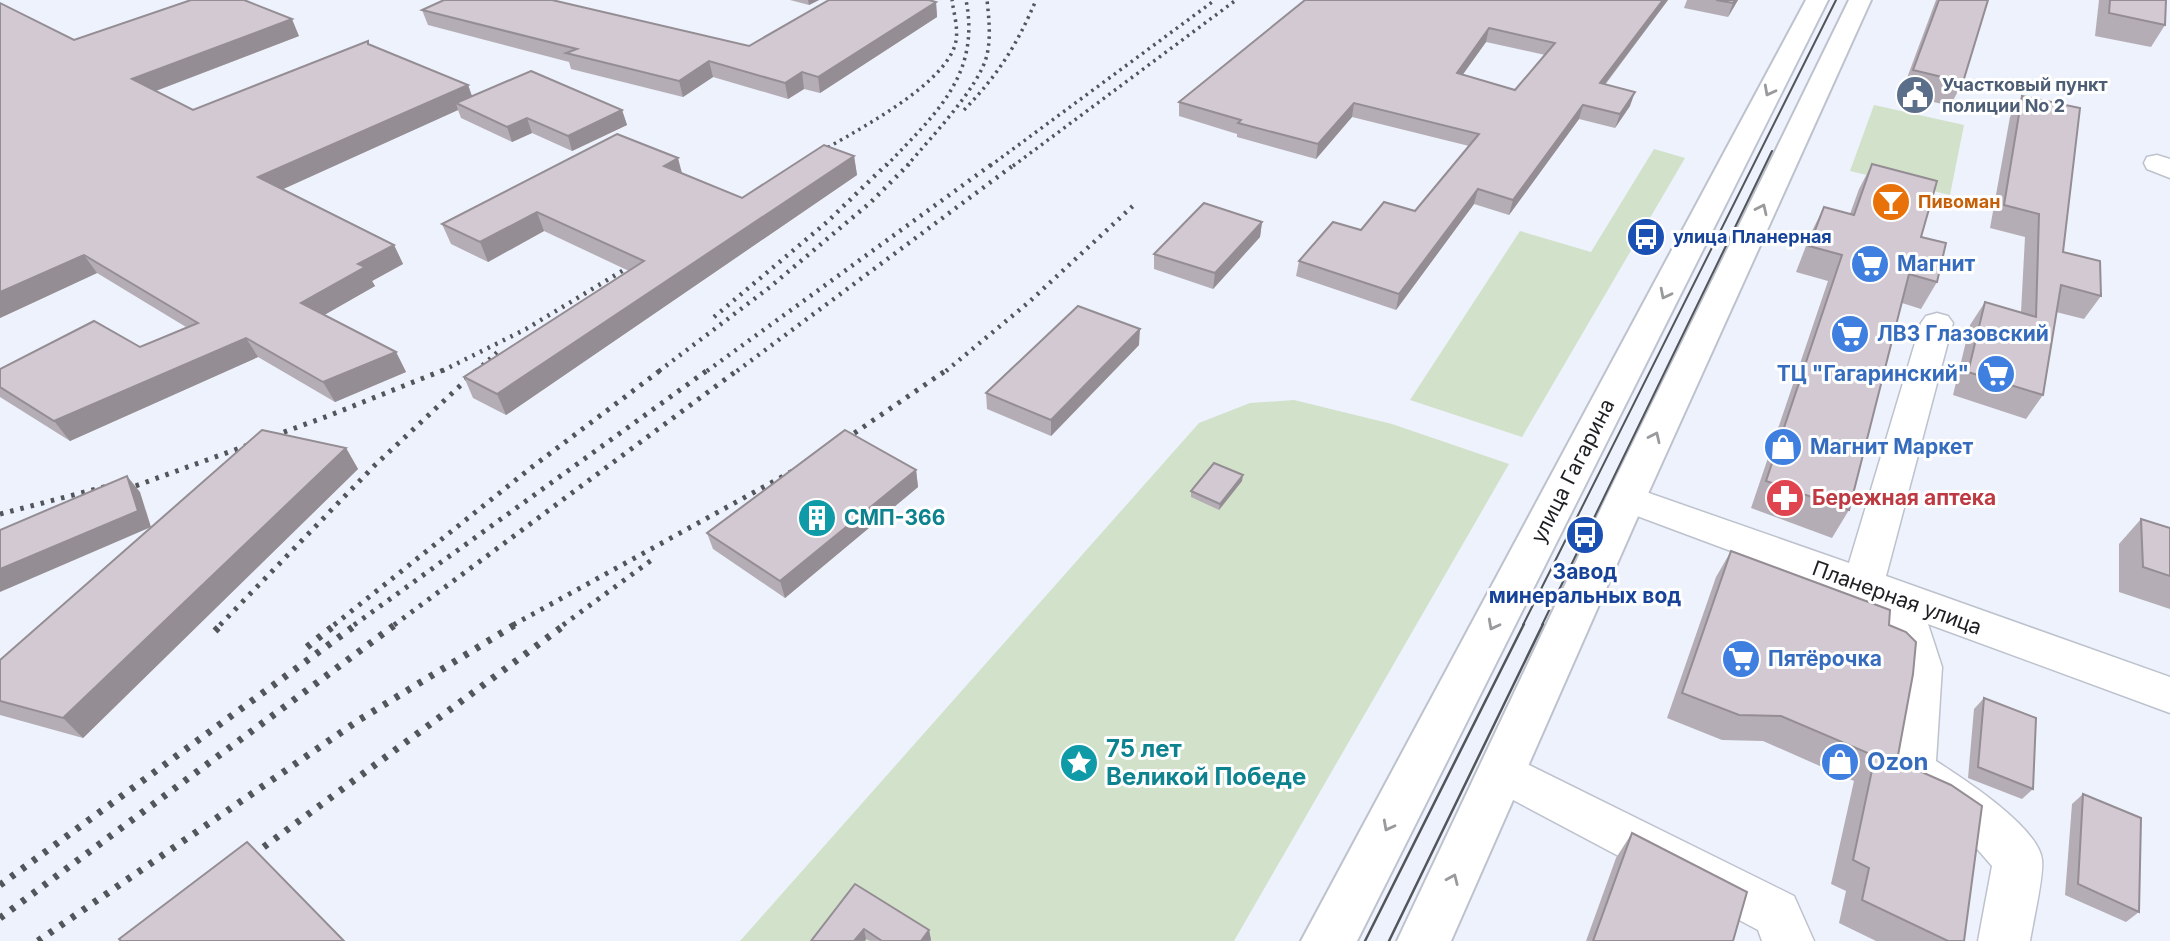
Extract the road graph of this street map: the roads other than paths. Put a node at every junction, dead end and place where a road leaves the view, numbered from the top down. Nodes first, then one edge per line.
1 (1817, 0) edge
2 (1860, 0) edge
3 (1937, 323) dead end
4 (1570, 477) junction
5 (1626, 498) junction
6 (1881, 592) junction
7 (2170, 695) edge
8 (1502, 771) junction
9 (1328, 941) edge
10 (1424, 941) edge
11 (1788, 941) edge
12 (2004, 941) edge

1 -> 4 main road, улица Гагарина
5 -> 2 main road
3 - 6 street
4 - 5 main road
4 -> 9 main road, улица Гагарина
5 - 6 street, Планерная улица
5 - 8 main road
6 - 7 street, Планерная улица
6 - 12 street
10 -> 8 main road
8 - 11 street

